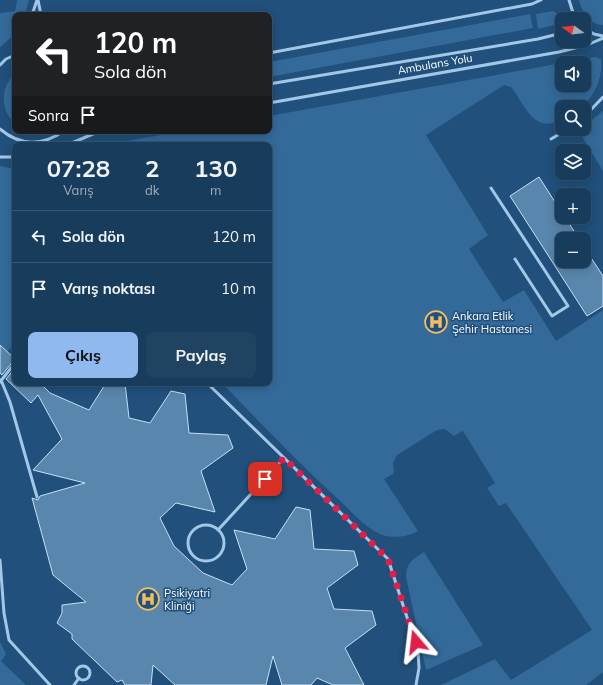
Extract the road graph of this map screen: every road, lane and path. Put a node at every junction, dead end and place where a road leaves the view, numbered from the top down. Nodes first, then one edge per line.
1 (37, 0) edge
2 (542, 0) edge
3 (569, 0) edge
4 (33, 12) edge
5 (40, 12) edge
6 (573, 12) edge
7 (591, 32) edge
8 (555, 35) edge
9 (603, 37) edge
10 (272, 52) edge
11 (12, 57) edge
12 (0, 65) edge
13 (272, 83) edge
14 (603, 97) edge
15 (272, 102) edge
16 (591, 110) edge
17 (0, 129) edge
18 (60, 134) edge
19 (93, 134) edge
20 (555, 136) edge
21 (551, 138) dead end
22 (25, 142) edge
23 (39, 142) edge
24 (74, 142) edge
25 (0, 157) edge
26 (12, 157) edge
27 (491, 188) dead end
28 (515, 259) dead end
29 (12, 367) edge
30 (0, 381) edge
31 (210, 386) edge
32 (284, 458) junction
33 (37, 497) dead end
34 (218, 530) junction
35 (0, 560) edge
36 (79, 678) junction
37 (50, 685) edge
38 (74, 685) edge
39 (416, 685) edge

1 - 4 lane
1 - 5 lane
2 - 10 lane
3 - 6 lane
7 - 9 lane
8 - 13 lane
9 - 15 lane, Ambulans Yolu
11 - 12 lane
14 - 16 lane
17 - 22 lane
18 - 23 lane
19 - 24 lane
20 - 21 lane
25 - 26 lane
27 - 28 lane
29 - 30 lane
30 - 33 lane
31 - 32 lane
32 - 34 lane
32 - 39 lane
34 - 34 lane
35 - 37 lane
36 - 36 lane
36 - 38 lane

